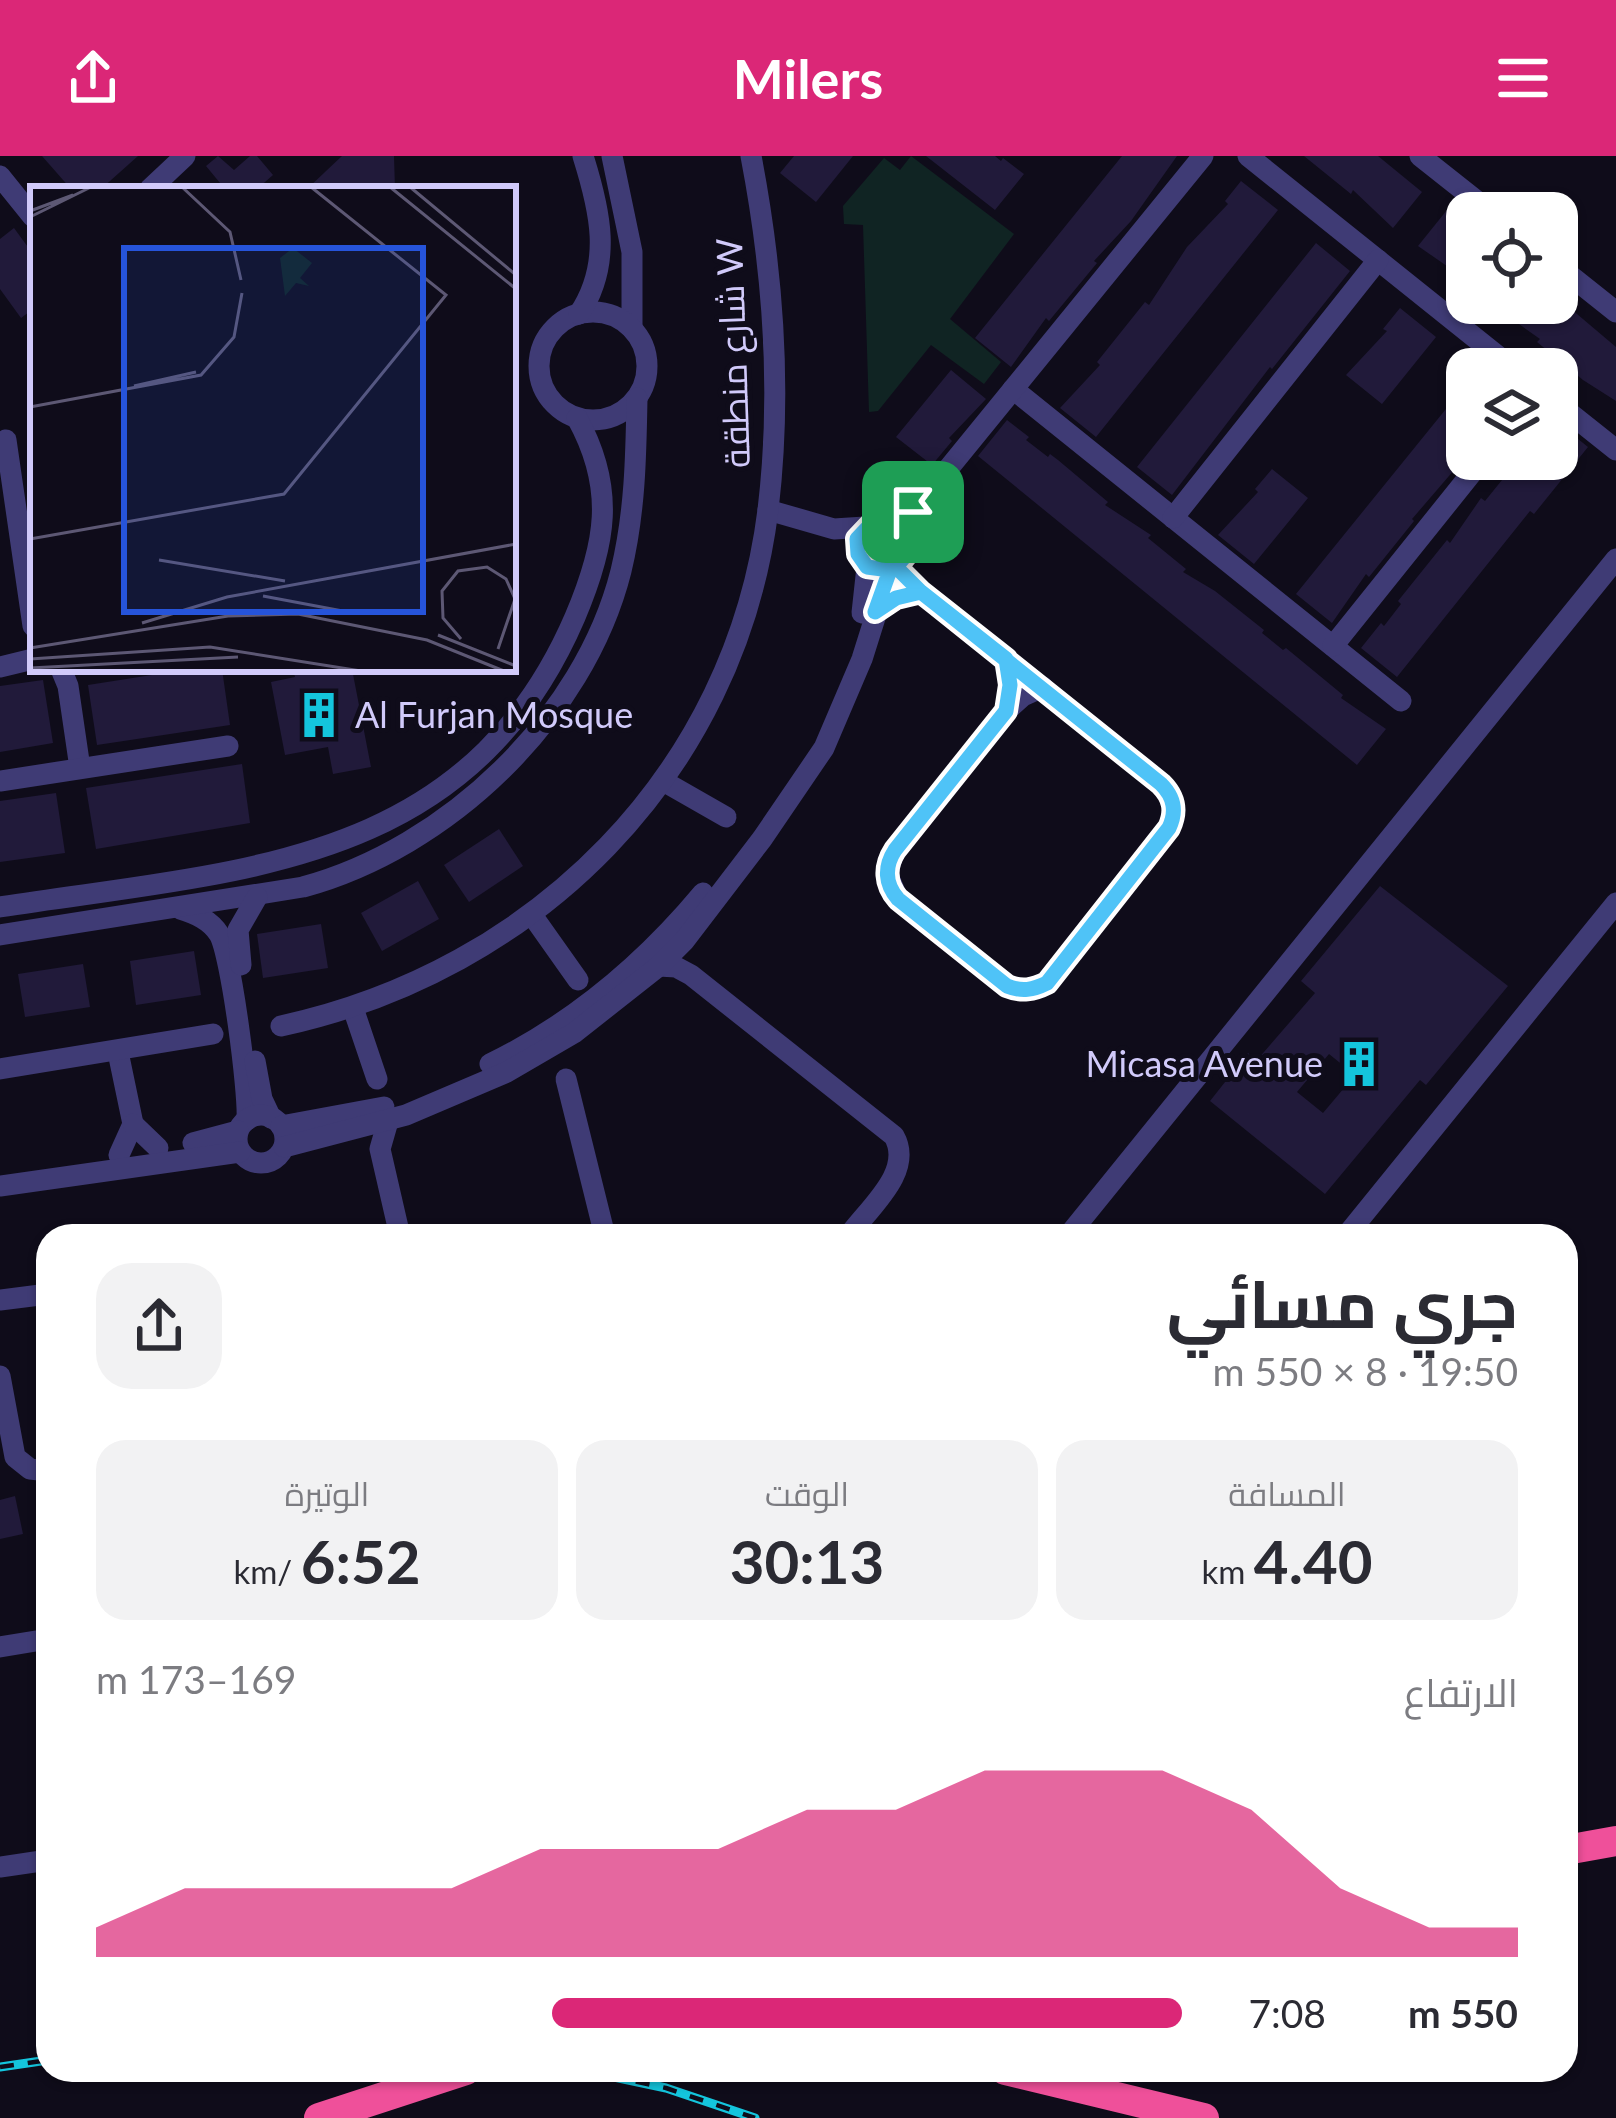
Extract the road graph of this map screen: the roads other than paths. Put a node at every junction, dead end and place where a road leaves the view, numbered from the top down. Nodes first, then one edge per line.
1 (185, 156) edge
2 (583, 156) edge
3 (613, 156) edge
4 (751, 156) edge
5 (1203, 156) edge
6 (1248, 156) edge
7 (1420, 156) edge
8 (0, 176) edge
9 (153, 186) edge
10 (1465, 192) edge
11 (30, 213) edge
12 (1378, 260) junction
13 (1578, 282) edge
14 (1616, 312) edge
15 (579, 314) junction
16 (632, 328) junction
17 (1488, 348) edge
18 (1013, 389) junction
19 (637, 398) junction
20 (577, 418) junction
21 (1578, 420) edge
22 (6, 440) dead end
23 (1616, 450) edge
24 (1466, 480) edge
25 (768, 511) junction
26 (913, 512) junction
27 (1173, 518) junction
28 (889, 521) junction
29 (907, 539) junction
30 (875, 555) junction
31 (1616, 559) edge
32 (921, 592) junction
33 (30, 605) edge
34 (875, 612) junction
35 (1333, 646) junction
36 (0, 652) edge
37 (30, 656) edge
38 (30, 657) edge
39 (1006, 659) junction
40 (0, 667) edge
41 (62, 672) edge
42 (1043, 687) junction
43 (1401, 701) dead end
44 (1006, 711) junction
45 (228, 746) dead end
46 (80, 768) junction
47 (0, 781) edge
48 (662, 782) junction
49 (726, 818) dead end
50 (257, 897) junction
51 (1616, 903) edge
52 (0, 907) edge
53 (180, 909) junction
54 (532, 915) junction
55 (0, 934) edge
56 (684, 940) junction
57 (659, 966) junction
58 (692, 975) junction
59 (578, 980) dead end
60 (353, 1008) junction
61 (281, 1026) dead end
62 (213, 1034) dead end
63 (118, 1052) junction
64 (0, 1069) edge
65 (377, 1079) dead end
66 (566, 1079) dead end
67 (388, 1121) junction
68 (133, 1124) junction
69 (359, 1129) junction
70 (278, 1130) junction
71 (242, 1134) junction
72 (158, 1148) junction
73 (380, 1149) junction
74 (119, 1155) junction
75 (0, 1174) edge
76 (0, 1186) edge
77 (397, 1224) edge
78 (602, 1224) edge
79 (858, 1224) edge
80 (1078, 1224) edge
81 (1356, 1224) edge
82 (36, 1296) edge
83 (0, 1300) edge
84 (0, 1376) edge
85 (36, 1470) edge
86 (36, 1641) edge
87 (0, 1647) edge
88 (1616, 1841) edge
89 (1578, 1848) edge
90 (36, 1862) edge
91 (0, 1868) edge
92 (435, 2082) edge
93 (1055, 2082) edge
94 (319, 2118) edge
95 (1204, 2118) edge

1 - 9 street
2 - 15 street
3 - 16 street
4 - 25 street, شارع منطقة W
5 - 18 street
6 - 12 street
7 - 10 street
8 - 11 street
12 - 17 street
12 - 27 street
13 - 14 street
15 - 16 street
15 - 20 street
16 - 19 street
18 - 26 street
18 - 27 street
19 - 20 street
19 - 50 street
20 - 52 street
21 - 23 street
22 - 33 street
24 - 35 street
25 - 30 street
25 - 48 street, شارع منطقة W
26 - 28 street
26 - 29 street
27 - 35 street
28 - 29 street
28 - 30 street
29 - 30 street
30 - 32 street
30 - 34 street
30 - 70 street
31 - 80 street
32 - 34 street
32 - 39 street
34 - 56 street
35 - 43 street
36 - 37 street
38 - 40 street
39 - 42 street
39 - 44 street
41 - 46 street
42 - 44 street
42 - 44 street
45 - 46 street
46 - 47 street
48 - 49 street
48 - 54 street, شارع منطقة W
50 - 53 street
50 - 70 street
51 - 81 street
53 - 55 street
53 - 71 street
54 - 59 street
54 - 60 street, شارع منطقة W
56 - 57 street
56 - 58 street
57 - 58 street
57 - 67 street
58 - 79 street
60 - 61 street, شارع منطقة W
60 - 65 street
62 - 63 street
63 - 64 street
63 - 68 street
66 - 78 street
67 - 69 street
67 - 73 street
68 - 72 street
68 - 74 street
69 - 70 street
69 - 73 street
70 - 71 street
70 - 71 street
71 - 72 street
71 - 76 street
72 - 74 street
73 - 77 street
74 - 75 street
82 - 83 street
84 - 85 street
86 - 87 street
88 - 89 highway
90 - 91 street
92 - 94 highway
93 - 95 highway

